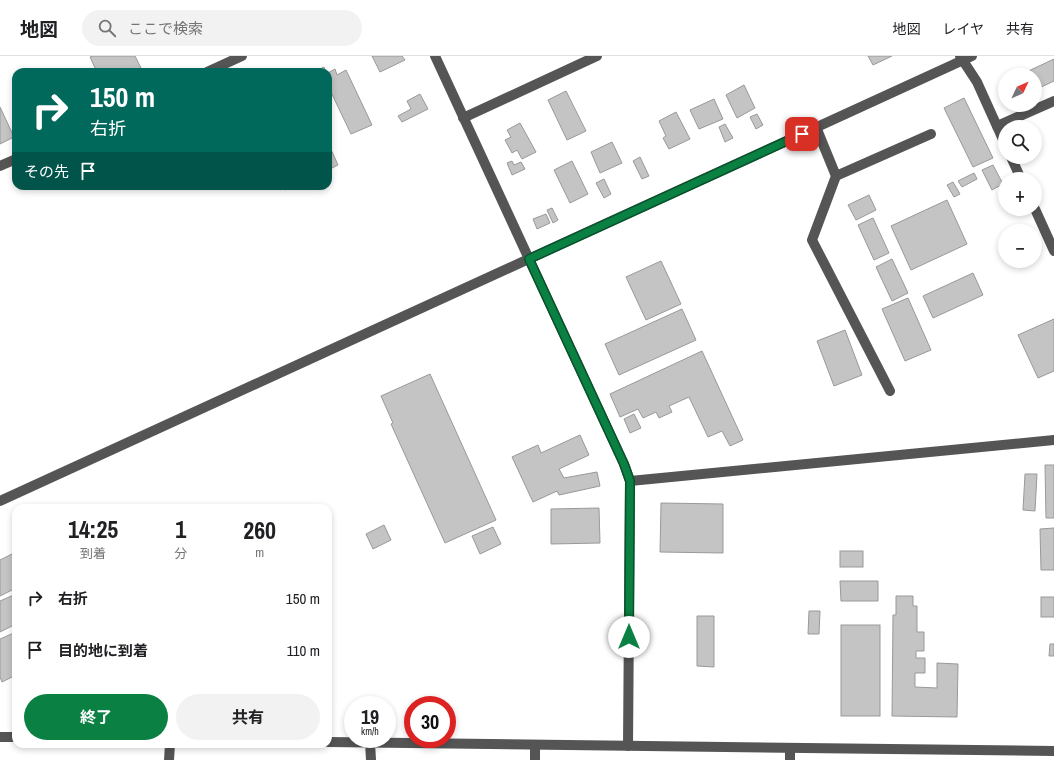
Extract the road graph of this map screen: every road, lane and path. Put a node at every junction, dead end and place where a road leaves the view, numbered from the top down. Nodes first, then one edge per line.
1 (242, 56) edge
2 (434, 56) edge
3 (597, 56) edge
4 (972, 56) edge
5 (961, 58) edge
6 (216, 68) edge
7 (1054, 101) edge
8 (463, 118) junction
9 (997, 126) joint
10 (816, 127) junction
11 (931, 134) dead end
12 (12, 161) edge
13 (0, 166) edge
14 (836, 176) junction
15 (1038, 216) edge
16 (1054, 251) edge
17 (529, 259) junction
18 (890, 390) dead end
19 (1054, 440) edge
20 (630, 481) junction
21 (0, 501) edge
22 (0, 737) edge
23 (12, 737) edge
24 (332, 742) edge
25 (344, 742) edge
26 (396, 742) edge
27 (535, 745) junction
28 (628, 746) junction
29 (170, 748) edge
30 (370, 748) edge
31 (790, 748) junction
32 (1054, 751) edge
33 (169, 760) edge
34 (371, 760) edge
35 (535, 760) edge
36 (790, 760) edge

1 - 6 street
2 - 8 street
3 - 8 street
4 - 5 street
5 - 9 street
5 - 10 street
7 - 9 street
8 - 17 street
10 - 14 street
10 - 17 street
11 - 14 street
12 - 13 street
14 - 18 street
15 - 16 street
17 - 20 street
17 - 21 street
19 - 20 street
20 - 28 street
22 - 23 street
24 - 25 street
26 - 27 street
27 - 28 street
27 - 35 street
28 - 31 street
29 - 33 street
30 - 34 street
31 - 32 street
31 - 36 street

